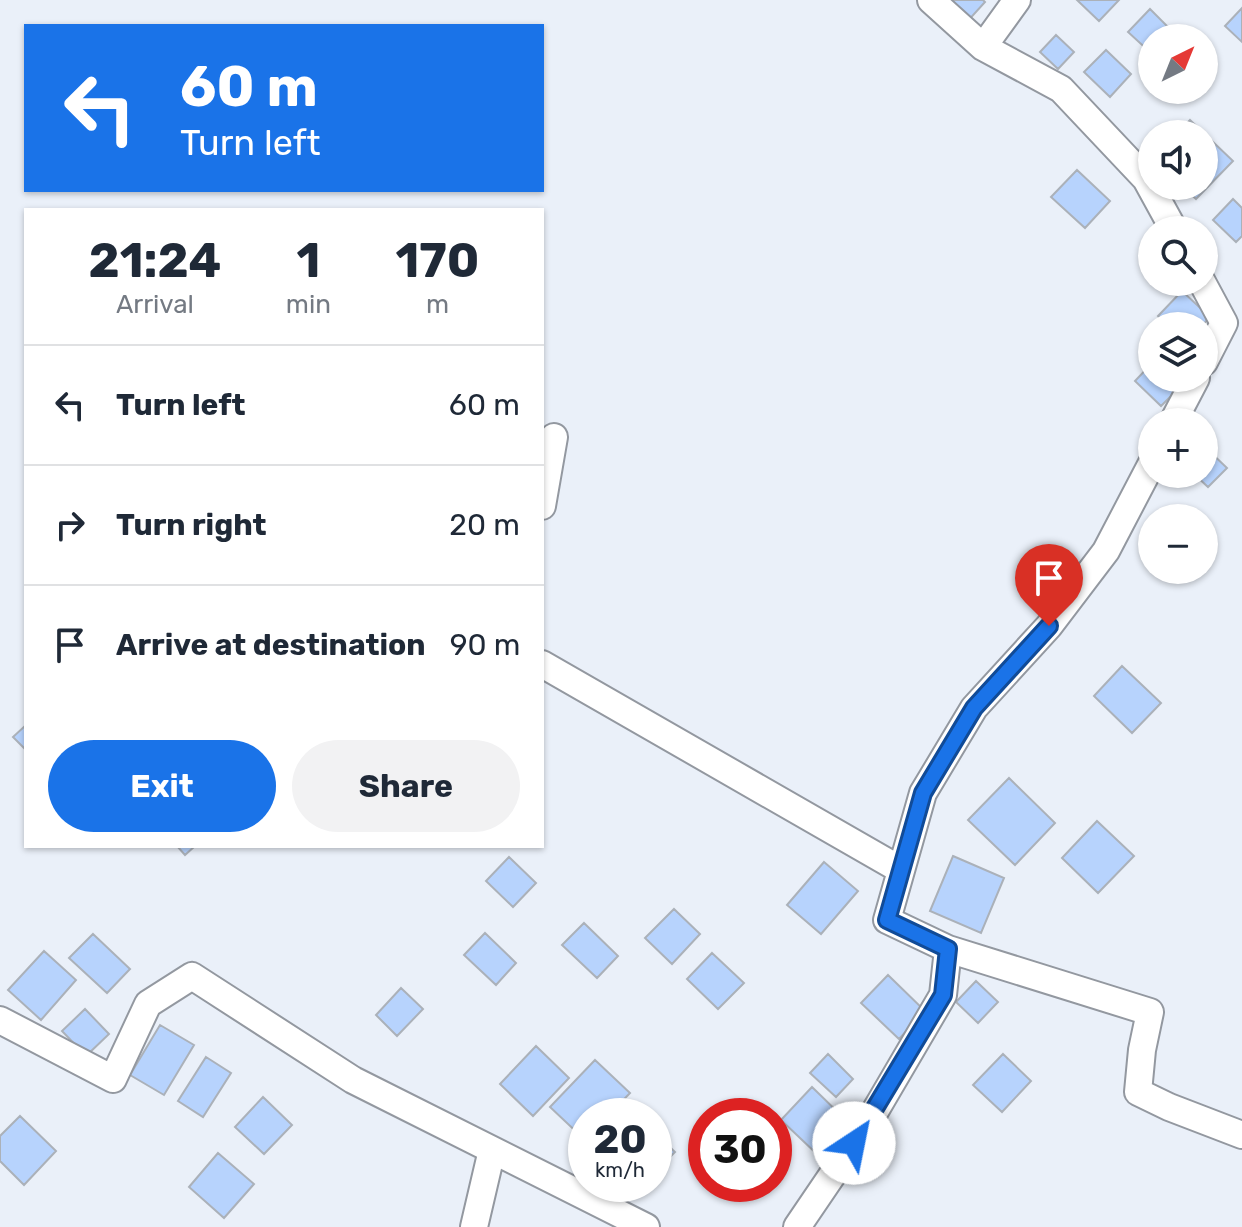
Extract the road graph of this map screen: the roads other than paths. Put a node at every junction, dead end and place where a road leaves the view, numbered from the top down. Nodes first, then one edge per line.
1 (931, 0) edge
2 (1017, 0) edge
3 (983, 47) junction
4 (1166, 216) edge
5 (1210, 296) edge
6 (1218, 335) edge
7 (554, 437) dead end
8 (1139, 488) edge
9 (544, 494) edge
10 (544, 665) edge
11 (901, 870) junction
12 (948, 949) junction
13 (0, 1020) edge
14 (1242, 1135) edge
15 (492, 1150) junction
16 (474, 1227) edge
17 (646, 1227) edge
18 (797, 1227) edge

1 - 3 street
2 - 3 street
3 - 4 street
5 - 6 street
7 - 9 street
8 - 11 street
10 - 11 street
11 - 12 street
12 - 14 street
12 - 18 street
13 - 15 street
15 - 16 street
15 - 17 street

